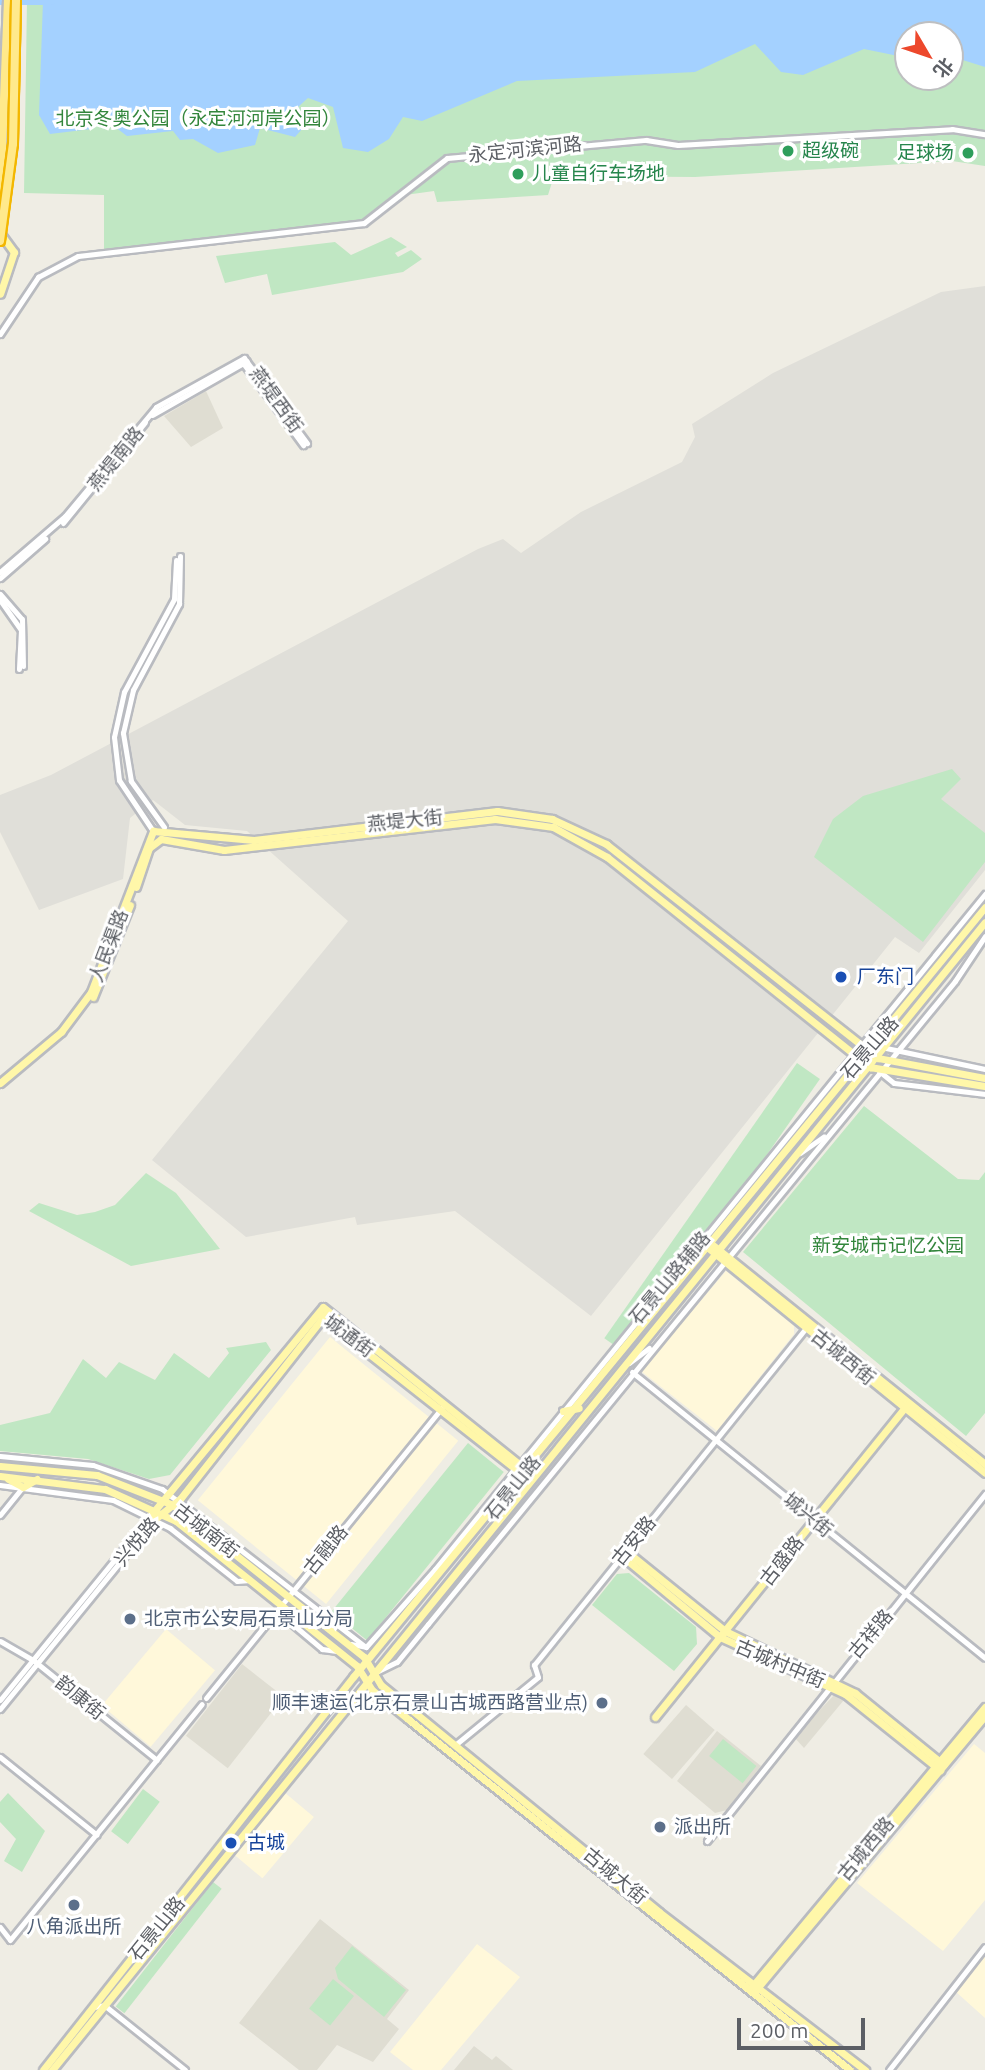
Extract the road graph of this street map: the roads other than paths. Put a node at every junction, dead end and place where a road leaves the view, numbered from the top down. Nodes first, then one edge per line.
1 (8, 0) edge
2 (16, 0) edge
3 (985, 134) edge
4 (0, 199) edge
5 (0, 233) edge
6 (0, 241) edge
7 (0, 294) edge
8 (0, 334) edge
9 (244, 361) junction
10 (305, 444) dead end
11 (0, 572) edge
12 (0, 578) edge
13 (0, 597) edge
14 (21, 668) dead end
15 (164, 827) junction
16 (153, 831) junction
17 (161, 839) joint
18 (985, 894) edge
19 (985, 907) edge
20 (985, 922) edge
21 (985, 928) edge
22 (985, 936) edge
23 (972, 937) junction
24 (858, 1044) junction
25 (886, 1048) junction
26 (868, 1051) junction
27 (896, 1052) junction
28 (851, 1053) junction
29 (878, 1058) junction
30 (860, 1060) junction
31 (888, 1061) junction
32 (870, 1068) junction
33 (985, 1069) edge
34 (879, 1070) junction
35 (985, 1078) edge
36 (0, 1083) edge
37 (985, 1086) edge
38 (0, 1089) edge
39 (985, 1094) edge
40 (829, 1132) junction
41 (800, 1153) junction
42 (702, 1240) junction
43 (711, 1246) junction
44 (719, 1253) junction
45 (727, 1259) junction
46 (323, 1314) joint
47 (808, 1325) junction
48 (659, 1340) junction
49 (619, 1372) junction
50 (632, 1372) junction
51 (906, 1405) junction
52 (443, 1406) junction
53 (579, 1407) junction
54 (563, 1411) junction
55 (716, 1440) junction
56 (0, 1456) edge
57 (985, 1464) edge
58 (0, 1466) edge
59 (518, 1467) junction
60 (985, 1472) edge
61 (526, 1474) junction
62 (2, 1476) edge
63 (37, 1479) junction
64 (0, 1485) edge
65 (23, 1487) junction
66 (985, 1494) edge
67 (173, 1500) junction
68 (161, 1511) junction
69 (0, 1515) edge
70 (152, 1517) junction
71 (814, 1520) junction
72 (624, 1554) junction
73 (250, 1580) junction
74 (438, 1580) junction
75 (291, 1592) junction
76 (905, 1592) junction
77 (281, 1606) junction
78 (398, 1609) junction
79 (722, 1634) junction
80 (0, 1641) edge
81 (347, 1643) junction
82 (366, 1647) junction
83 (985, 1658) edge
84 (35, 1661) junction
85 (368, 1663) junction
86 (360, 1671) junction
87 (374, 1673) junction
88 (366, 1681) junction
89 (831, 1682) junction
90 (206, 1698) dead end
91 (0, 1700) edge
92 (201, 1704) dead end
93 (985, 1707) edge
94 (0, 1709) edge
95 (985, 1716) edge
96 (655, 1717) dead end
97 (455, 1745) junction
98 (0, 1757) edge
99 (157, 1760) junction
100 (940, 1765) junction
101 (97, 1835) junction
102 (707, 1842) dead end
103 (0, 1927) edge
104 (0, 1934) edge
105 (10, 1940) junction
106 (985, 1947) edge
107 (752, 1990) junction
108 (104, 2005) junction
109 (94, 2007) junction
110 (43, 2070) edge
111 (52, 2070) edge
112 (185, 2070) edge
113 (850, 2070) edge
114 (865, 2070) edge
115 (889, 2070) edge

1 - 4 highway
2 - 6 highway, bridge
3 - 8 street, 永定河滨河路
5 - 7 main road
9 - 10 street, 燕堤西街
9 - 11 street, 燕堤南路
9 - 12 street, 燕堤南路
13 - 14 street
15 - 16 main road
15 - 16 street
15 - 24 main road, 燕堤大街
16 - 36 main road, 人民渠路
17 - 28 main road, 燕堤大街
17 - 38 main road, 人民渠路
18 - 24 street, 石景山路辅路
19 - 26 main road, 石景山路
20 - 23 main road, 石景山路
21 - 23 street
22 - 27 street, 石景山路辅路
23 - 25 main road, 石景山路
24 - 26 main road, 燕堤大街
24 - 28 street, 石景山路辅路
25 - 27 street
25 - 29 main road, 石景山路
26 - 29 main road, 燕堤大街
26 - 30 main road, 石景山路
27 - 31 street, 石景山路辅路
27 - 33 street
28 - 30 main road, 燕堤大街
28 - 42 street, 石景山路辅路
29 - 31 main road, 燕堤大街
29 - 32 main road, 石景山路
30 - 32 main road, 燕堤大街
30 - 43 main road, 石景山路
31 - 34 street, 石景山路辅路
31 - 35 main road, 燕堤大街
32 - 34 main road
32 - 41 main road, 石景山路
34 - 37 main road
34 - 39 street
34 - 40 street, 石景山路辅路
40 - 41 street
40 - 45 street, 石景山路辅路
41 - 44 main road, 石景山路
42 - 43 main road, 古城西街
42 - 54 street, 石景山路辅路
43 - 44 main road, 古城西街
43 - 53 main road, 石景山路
44 - 45 main road, 古城西街
44 - 49 main road, 石景山路
45 - 47 main road, 古城西街
45 - 48 street, 石景山路辅路
46 - 52 main road, 城通街
46 - 67 main road, 兴悦路
47 - 51 main road, 古城西街
47 - 55 street, 古安路
48 - 49 street
48 - 50 street, 石景山路辅路
49 - 87 main road, 石景山路
50 - 55 street, 城兴街
50 - 87 street, 石景山路辅路
51 - 57 main road, 古城西街
51 - 60 main road, 古城西街
51 - 71 main road, 古盛路
52 - 59 main road, 城通街
52 - 75 street, 古融路
53 - 54 main road
53 - 61 main road, 石景山路
54 - 59 street, 石景山路辅路
55 - 71 street, 城兴街
55 - 72 street, 古安路
56 - 67 street
58 - 67 main road, 古城南街
59 - 61 main road, 城通街
59 - 78 street, 石景山路辅路
61 - 74 main road, 石景山路
62 - 63 main road, 古城南街
62 - 65 main road
63 - 65 main road
63 - 68 main road, 古城南街
64 - 65 street
65 - 69 street
65 - 70 street
66 - 76 street, 古祥路
67 - 68 main road, 兴悦路
67 - 75 main road, 古城南街
68 - 70 main road, 兴悦路
68 - 73 main road, 古城南街
70 - 73 street
70 - 84 street, 兴悦路
71 - 76 street, 城兴街
71 - 79 main road, 古盛路
72 - 79 main road, 古城村中街
72 - 97 street, 古安路
73 - 77 main road, 古城南街
74 - 78 street
74 - 85 main road, 石景山路
75 - 77 street, 古融路
75 - 81 main road, 古城南街
75 - 82 street
76 - 83 street, 城兴街
76 - 89 street, 古祥路
77 - 86 main road, 古城南街
77 - 90 street, 古融路
78 - 82 street, 石景山路辅路
79 - 89 main road, 古城村中街
79 - 96 main road, 古盛路
80 - 84 street, 韵康街
81 - 82 street
81 - 85 main road, 古城南街
84 - 91 street, 兴悦路
84 - 94 street, 兴悦路
84 - 99 street, 韵康街
85 - 86 main road, 石景山路
85 - 87 main road, 古城南街
86 - 88 main road, 古城大街
86 - 109 main road, 石景山路
87 - 88 main road, 石景山路
87 - 97 main road, 古城大街
88 - 107 main road, 古城大街
88 - 108 main road, 石景山路
89 - 100 main road, 古城村中街
89 - 102 street, 古祥路
92 - 99 street
93 - 100 main road, 古城西路
95 - 100 main road, 古城西路
97 - 107 main road, 古城大街
98 - 101 street
99 - 101 street
100 - 107 main road, 古城西路
101 - 105 street
103 - 105 street
104 - 105 street
106 - 115 street
107 - 113 main road, 古城大街
107 - 114 main road, 古城大街
108 - 109 street
108 - 111 main road, 石景山路
108 - 112 street
109 - 110 main road, 石景山路

